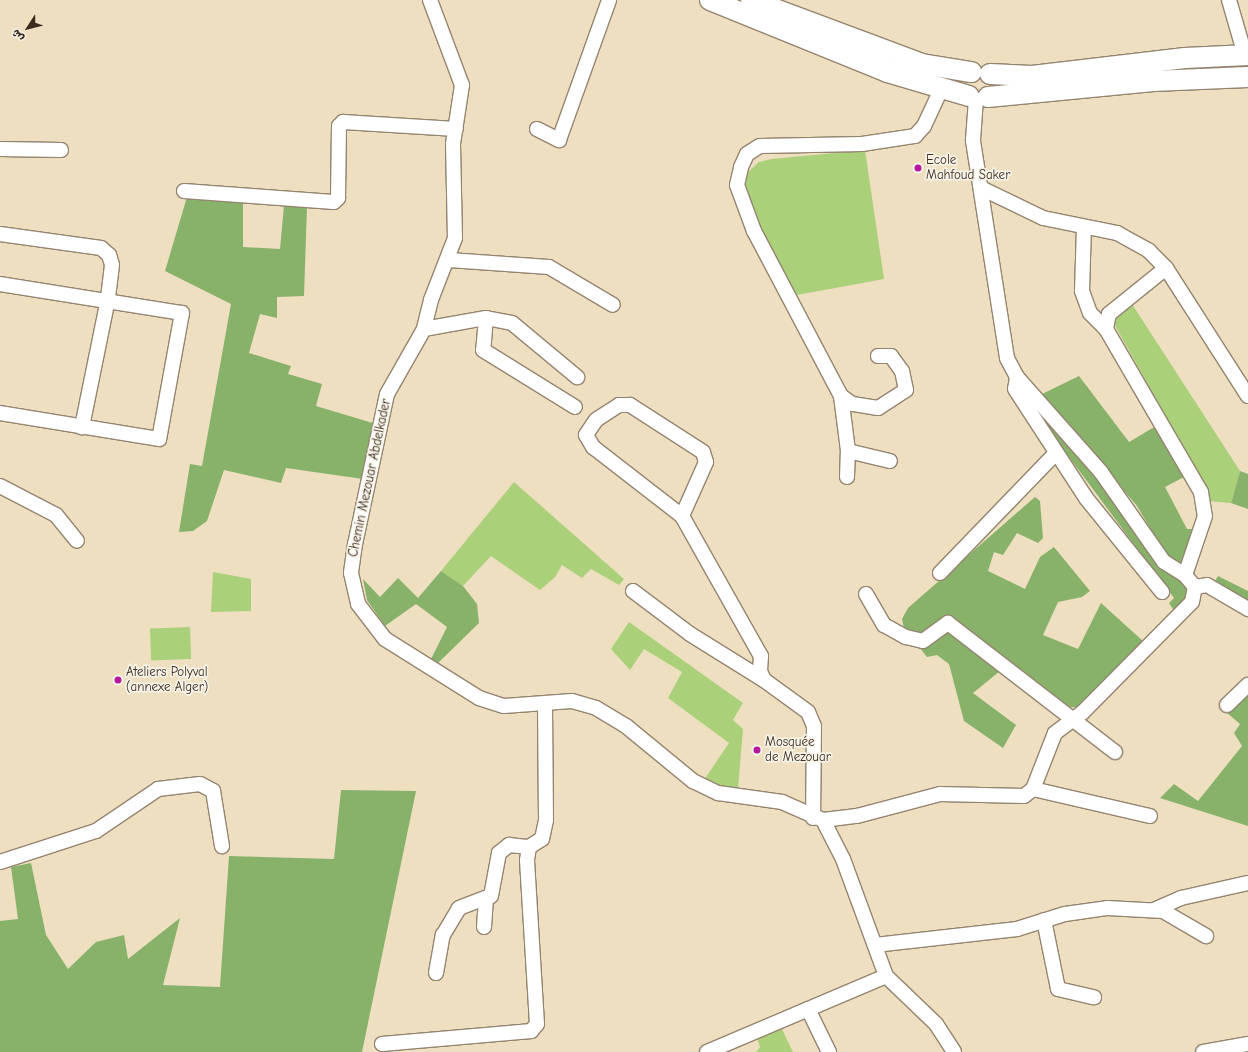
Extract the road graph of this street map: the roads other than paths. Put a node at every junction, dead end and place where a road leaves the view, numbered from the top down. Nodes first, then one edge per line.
1 (430, 0) edge
2 (609, 0) edge
3 (710, 0) edge
4 (751, 0) edge
5 (1229, 0) edge
6 (1236, 0) edge
7 (1242, 15) edge
8 (1247, 55) edge
9 (980, 73) junction
10 (1248, 77) edge
11 (941, 90) junction
12 (978, 97) junction
13 (456, 129) junction
14 (537, 129) dead end
15 (0, 149) edge
16 (61, 150) dead end
17 (981, 188) junction
18 (184, 191) dead end
19 (1084, 227) junction
20 (0, 234) edge
21 (449, 260) junction
22 (1166, 268) junction
23 (0, 284) edge
24 (108, 299) junction
25 (613, 305) dead end
26 (486, 318) junction
27 (424, 329) junction
28 (1106, 329) junction
29 (878, 356) dead end
30 (576, 377) dead end
31 (1017, 377) junction
32 (841, 396) junction
33 (1248, 396) edge
34 (575, 407) dead end
35 (0, 413) edge
36 (82, 427) junction
37 (848, 451) junction
38 (1056, 453) junction
39 (890, 461) dead end
40 (847, 477) dead end
41 (0, 486) edge
42 (682, 516) junction
43 (77, 541) dead end
44 (940, 573) dead end
45 (1185, 575) junction
46 (1195, 587) junction
47 (634, 591) dead end
48 (1162, 592) dead end
49 (866, 594) dead end
50 (1248, 609) edge
51 (764, 680) junction
52 (1248, 685) edge
53 (545, 704) junction
54 (1228, 705) dead end
55 (1073, 718) junction
56 (1115, 752) dead end
57 (1033, 789) junction
58 (1150, 816) dead end
59 (818, 819) junction
60 (222, 846) dead end
61 (529, 847) junction
62 (0, 862) edge
63 (1248, 883) edge
64 (486, 900) junction
65 (1154, 910) junction
66 (1044, 920) junction
67 (484, 927) dead end
68 (1206, 936) dead end
69 (875, 945) junction
70 (436, 973) dead end
71 (886, 976) junction
72 (1094, 997) dead end
73 (808, 1009) junction
74 (382, 1044) dead end
75 (1248, 1044) edge
76 (707, 1052) edge
77 (829, 1052) edge
78 (954, 1052) edge
79 (1203, 1052) edge

1 - 13 street, Chemin Mezouar Abdelkader
2 - 14 street
3 - 11 highway
4 - 9 highway
5 - 7 street
6 - 7 street
7 - 8 street
8 - 9 highway
9 - 12 highway
9 - 12 highway
10 - 12 highway
11 - 12 highway
11 - 32 street
12 - 17 street
13 - 18 street
13 - 21 street, Chemin Mezouar Abdelkader
15 - 16 street
17 - 19 street
17 - 31 street
19 - 22 street
19 - 28 street
20 - 24 street
21 - 25 street
21 - 27 street, Chemin Mezouar Abdelkader
22 - 28 street
22 - 33 street
23 - 24 street
24 - 36 street
24 - 36 street
26 - 27 street
26 - 30 street
26 - 34 street
27 - 53 street, Chemin Mezouar Abdelkader
28 - 45 street
29 - 32 street
31 - 38 street
31 - 45 street
32 - 37 street
35 - 36 street
37 - 39 street
37 - 40 street
38 - 44 street
38 - 48 street
41 - 43 street
42 - 42 street
42 - 51 street
45 - 46 street
46 - 50 street
46 - 55 street
47 - 51 street
49 - 55 street
51 - 59 street
52 - 54 street
53 - 59 street, Chemin Mezouar Abdelkader
53 - 61 street
55 - 56 street
55 - 57 street
57 - 58 street
57 - 59 street
59 - 69 street
60 - 62 street
61 - 64 street
61 - 74 street
63 - 65 street
64 - 67 street
64 - 70 street
65 - 66 street
65 - 68 street
66 - 69 street
66 - 72 street
69 - 71 street
71 - 73 street
71 - 78 street
73 - 76 street
73 - 77 street
75 - 79 street

